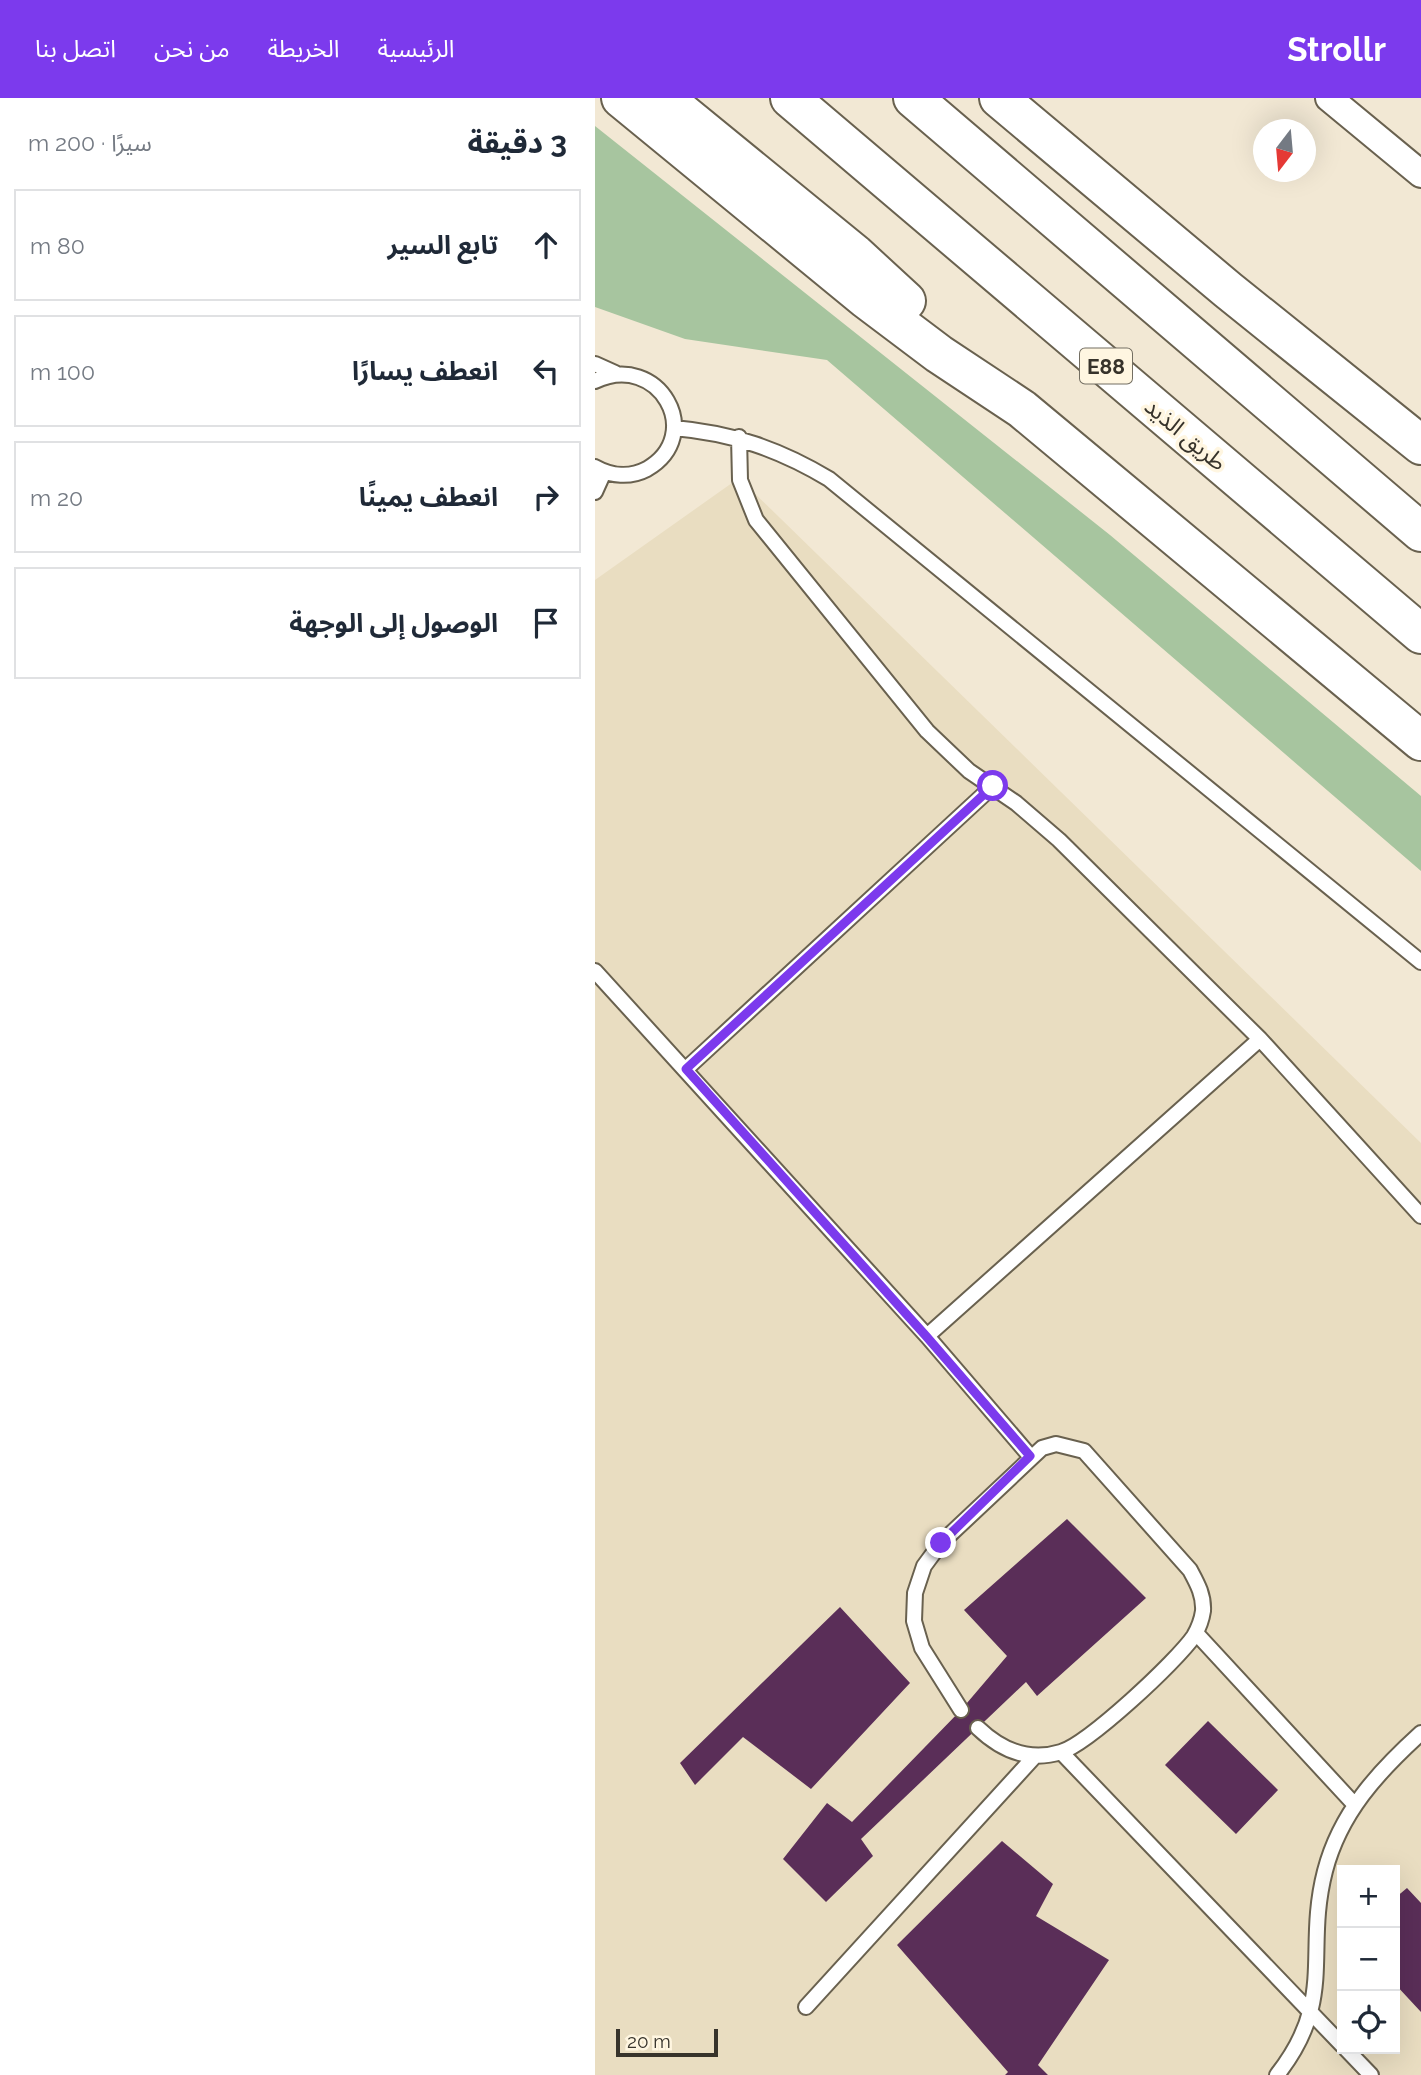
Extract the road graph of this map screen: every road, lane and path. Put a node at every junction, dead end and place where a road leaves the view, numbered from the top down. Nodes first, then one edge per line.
1 (621, 98) edge
2 (664, 98) edge
3 (790, 98) edge
4 (913, 98) edge
5 (999, 98) edge
6 (1040, 98) edge
7 (1329, 98) edge
8 (1421, 174) edge
9 (1228, 290) junction
10 (595, 364) edge
11 (615, 373) junction
12 (595, 381) edge
13 (1022, 409) junction
14 (674, 428) junction
15 (739, 437) junction
16 (1421, 445) edge
17 (600, 470) edge
18 (595, 492) edge
19 (1421, 532) edge
20 (1421, 634) edge
21 (1421, 741) edge
22 (993, 786) junction
23 (1421, 962) edge
24 (595, 971) edge
25 (1260, 1039) junction
26 (686, 1069) junction
27 (1421, 1216) edge
28 (926, 1336) junction
29 (1030, 1456) junction
30 (1196, 1633) junction
31 (961, 1710) dead end
32 (978, 1728) dead end
33 (1421, 1733) edge
34 (1061, 1752) junction
35 (1035, 1756) junction
36 (1354, 1804) junction
37 (806, 2007) dead end
38 (1311, 2012) junction
39 (1337, 2040) edge
40 (1351, 2054) edge
41 (1277, 2075) edge
42 (1371, 2075) edge

1 - 13 highway
2 - 13 highway
3 - 20 highway, طريق الذيد / E88
4 - 19 highway
5 - 9 highway
6 - 9 highway
7 - 8 street
9 - 16 highway
10 - 11 lane
11 - 12 lane
11 - 14 lane
13 - 21 highway
14 - 15 lane
14 - 17 lane
15 - 22 lane
15 - 23 lane
17 - 18 lane
22 - 25 lane
22 - 26 lane
24 - 26 lane
25 - 27 lane
25 - 28 lane
26 - 28 lane
28 - 29 lane
29 - 30 lane
29 - 31 lane
30 - 34 lane
30 - 36 lane
32 - 35 lane
33 - 36 lane
34 - 35 lane
34 - 38 lane
35 - 37 lane
36 - 38 lane
38 - 39 lane
38 - 41 lane
40 - 42 lane

